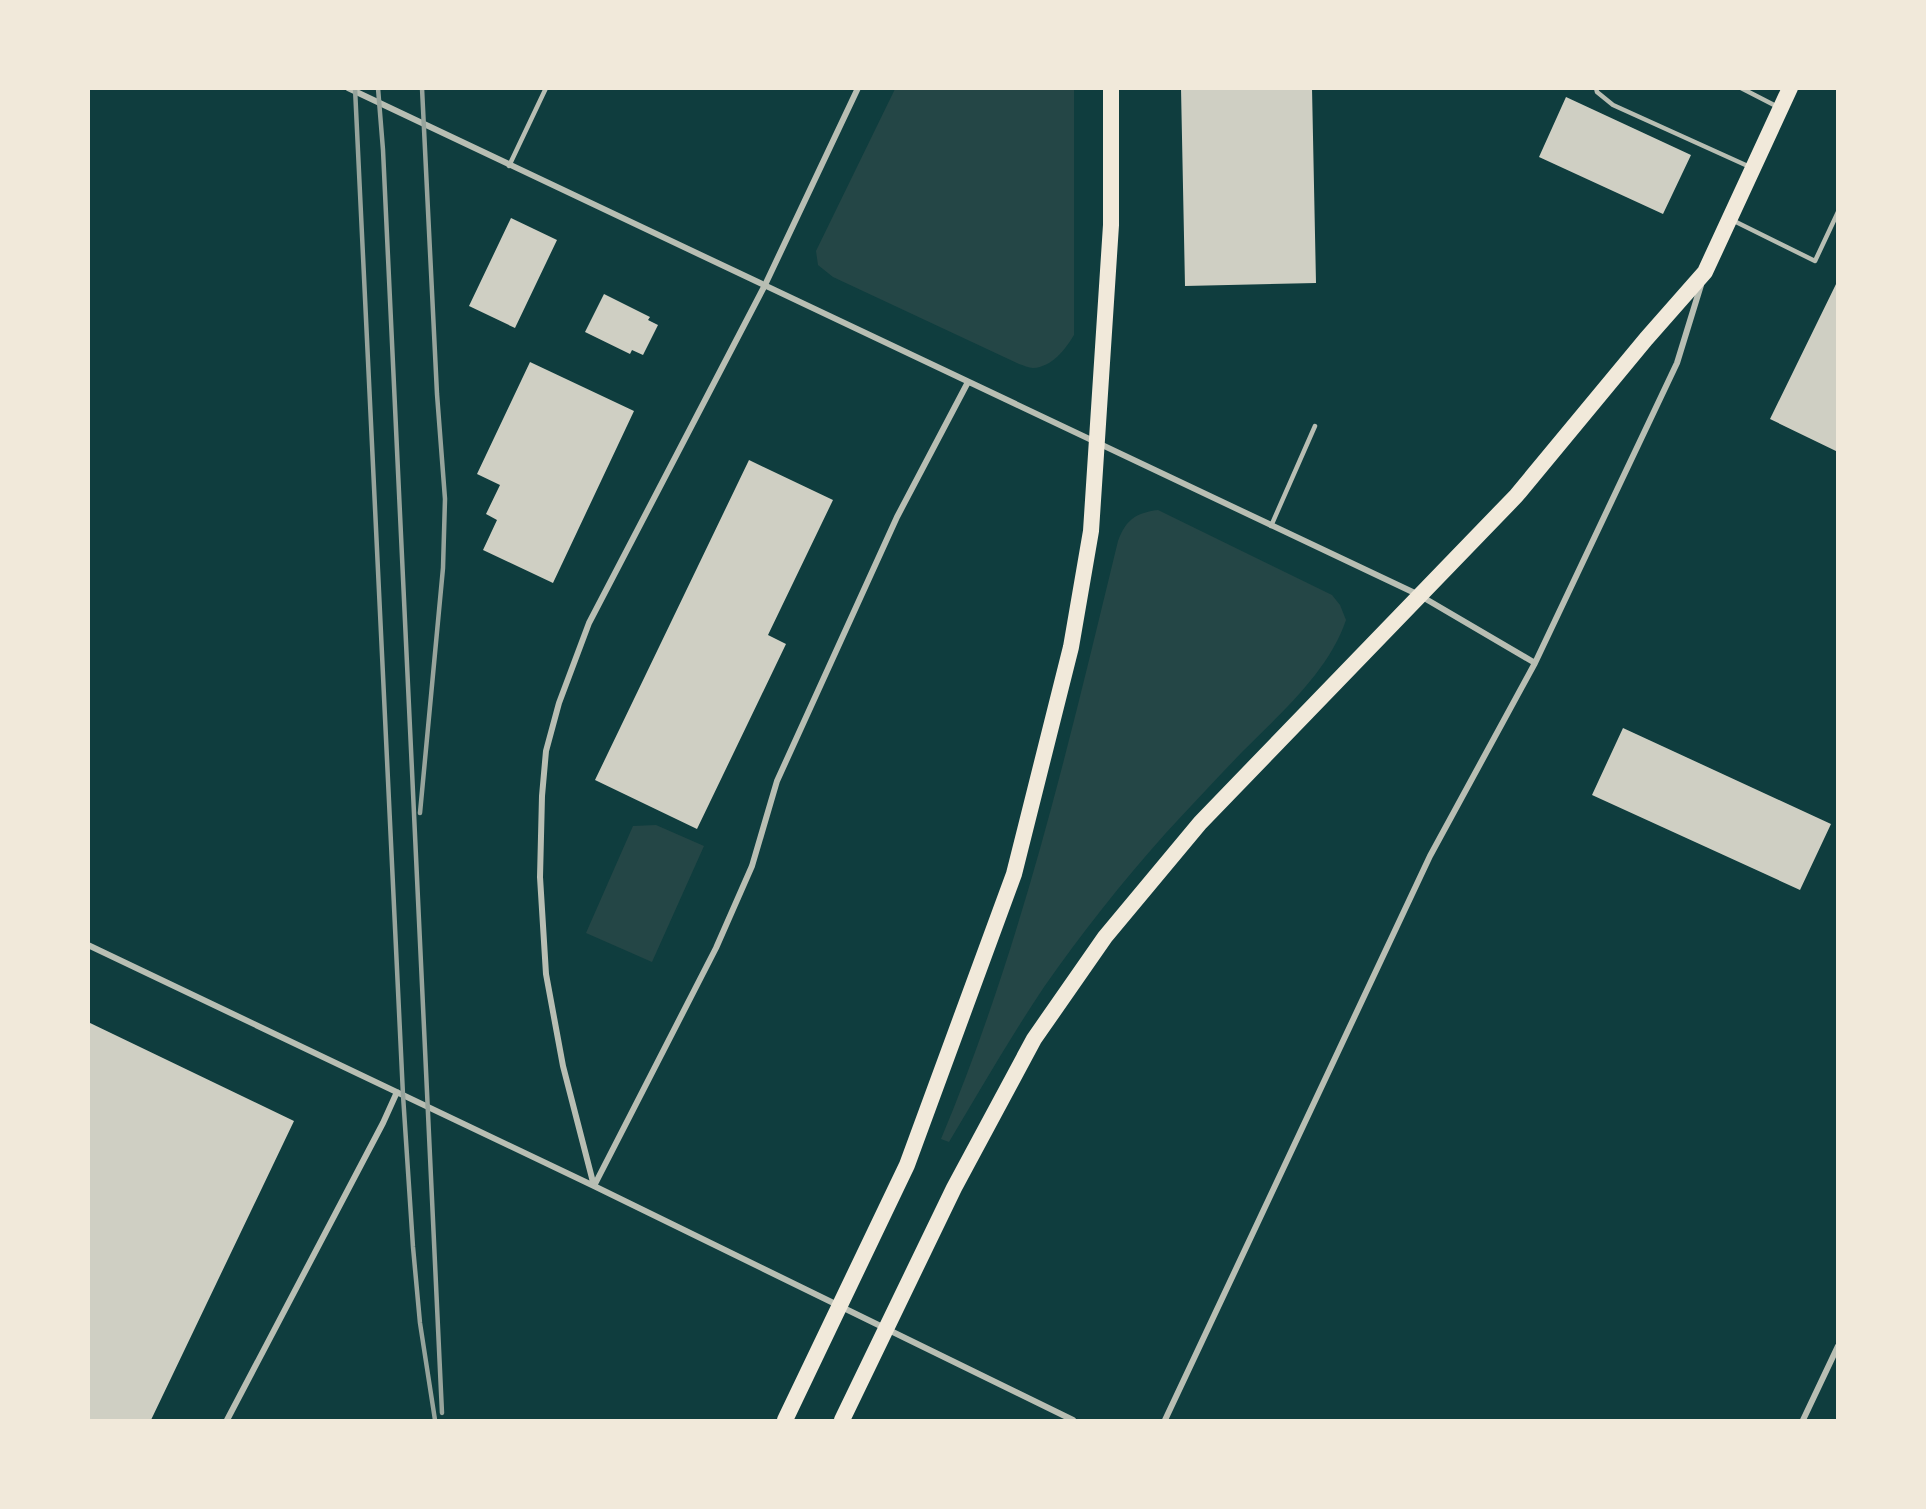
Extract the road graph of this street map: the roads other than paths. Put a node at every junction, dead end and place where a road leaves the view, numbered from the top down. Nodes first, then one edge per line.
1 (348, 88) edge
2 (546, 88) edge
3 (858, 88) edge
4 (1111, 88) edge
5 (1596, 88) edge
6 (1742, 88) edge
7 (1790, 88) edge
8 (1780, 108) junction
9 (509, 166) junction
10 (1752, 168) junction
11 (1838, 212) edge
12 (1729, 219) junction
13 (1705, 272) junction
14 (765, 285) junction
15 (968, 382) junction
16 (1315, 426) dead end
17 (1097, 444) junction
18 (1271, 526) junction
19 (1419, 596) junction
20 (1535, 663) junction
21 (88, 945) edge
22 (397, 1092) junction
23 (594, 1186) junction
24 (1838, 1346) edge
25 (227, 1420) edge
26 (785, 1420) edge
27 (842, 1420) edge
28 (1073, 1420) edge
29 (1166, 1420) edge
30 (1803, 1420) edge

1 - 9 street
2 - 9 lane
3 - 14 street
4 - 17 highway
5 - 10 lane
6 - 8 lane
7 - 8 highway
8 - 10 highway
9 - 14 street
10 - 12 highway
11 - 12 lane
12 - 13 highway
13 - 19 highway
13 - 20 street
14 - 15 street
14 - 23 street
15 - 17 street
15 - 23 street
16 - 18 lane
17 - 18 street
17 - 26 highway
18 - 19 street
19 - 20 street
19 - 27 highway
20 - 29 street
21 - 22 street
22 - 23 street
22 - 25 street
23 - 28 street
24 - 30 street

